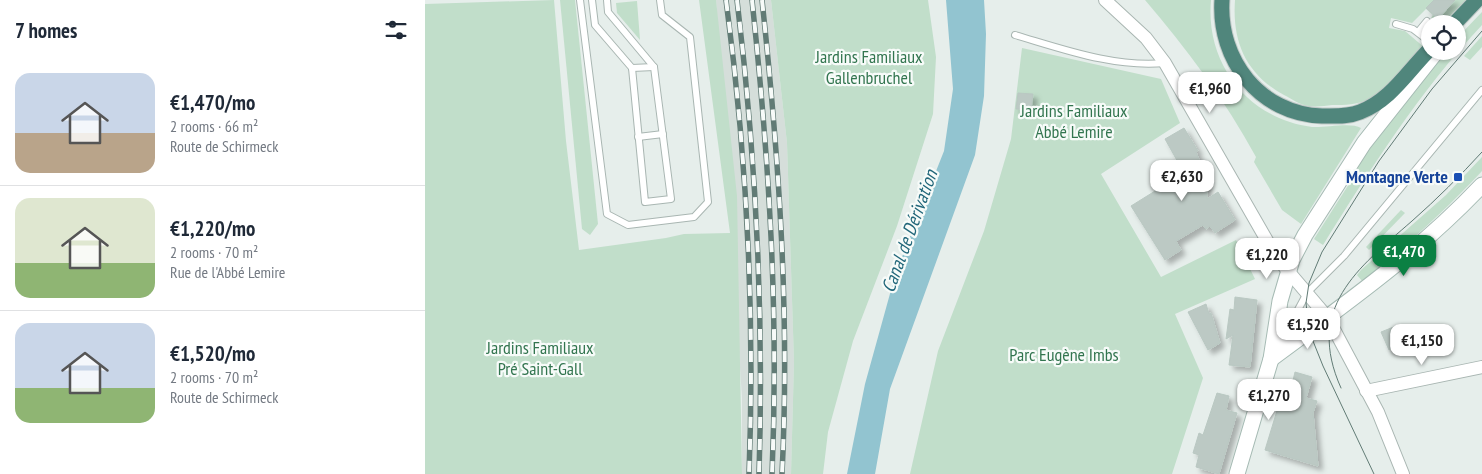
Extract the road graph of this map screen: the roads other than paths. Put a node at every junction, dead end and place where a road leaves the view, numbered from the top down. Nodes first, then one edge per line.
1 (580, 0) edge
2 (592, 0) edge
3 (607, 0) edge
4 (660, 0) edge
5 (1105, 0) edge
6 (1222, 0) edge
7 (1477, 0) edge
8 (1482, 3) edge
9 (1463, 15) edge
10 (1466, 20) edge
11 (1396, 24) dead end
12 (1421, 28) edge
13 (1417, 32) junction
14 (1015, 35) dead end
15 (1421, 35) edge
16 (1421, 60) edge
17 (1430, 60) edge
18 (1165, 63) junction
19 (654, 67) junction
20 (632, 68) junction
21 (1482, 90) edge
22 (663, 134) junction
23 (638, 137) junction
24 (1482, 185) edge
25 (1277, 258) junction
26 (1288, 272) junction
27 (1307, 293) junction
28 (1351, 300) junction
29 (1280, 301) junction
30 (1328, 318) junction
31 (1341, 341) junction
32 (1271, 359) junction
33 (1482, 367) edge
34 (1366, 391) junction
35 (1237, 474) edge
36 (1403, 474) edge

1 - 4 lane
2 - 20 lane
3 - 19 lane
5 - 18 street
6 - 16 highway
7 - 9 highway
8 - 10 main road
11 - 13 lane
12 - 13 lane
13 - 15 lane
14 - 18 lane
17 - 26 main road
18 - 25 street
19 - 20 lane
19 - 22 lane
20 - 23 lane
21 - 27 lane
22 - 23 lane
22 - 23 lane
24 - 28 main road
25 - 26 street
25 - 29 street
26 - 27 street
26 - 29 main road
27 - 30 street
27 - 32 lane
28 - 30 main road
28 - 31 street
29 - 32 main road
30 - 31 street
30 - 32 main road
31 - 34 street
32 - 35 main road
33 - 34 street
34 - 36 street

